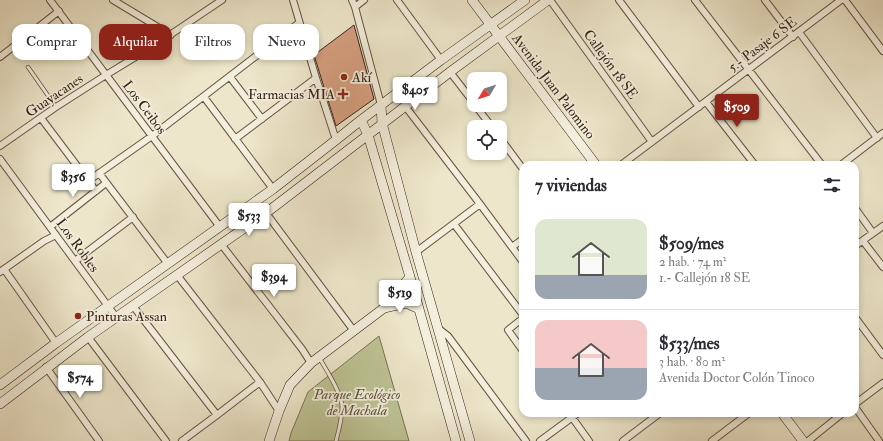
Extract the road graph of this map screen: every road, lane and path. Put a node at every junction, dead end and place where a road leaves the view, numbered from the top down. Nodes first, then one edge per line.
1 (50, 0) edge
2 (113, 0) edge
3 (222, 0) edge
4 (293, 0) edge
5 (352, 0) edge
6 (364, 0) edge
7 (397, 0) edge
8 (472, 0) edge
9 (525, 0) edge
10 (549, 0) edge
11 (619, 0) edge
12 (695, 0) edge
13 (765, 0) edge
14 (841, 0) edge
15 (354, 7) junction
16 (59, 11) junction
17 (299, 23) junction
18 (153, 24) edge
19 (490, 24) junction
20 (799, 32) junction
21 (172, 34) edge
22 (498, 36) junction
23 (793, 37) junction
24 (883, 51) edge
25 (0, 57) edge
26 (130, 60) edge
27 (441, 60) junction
28 (28, 68) dead end
29 (749, 69) junction
30 (450, 72) junction
31 (106, 75) junction
32 (230, 77) junction
33 (316, 78) junction
34 (467, 94) edge
35 (204, 97) junction
36 (706, 102) junction
37 (381, 105) junction
38 (405, 106) junction
39 (56, 107) junction
40 (698, 107) junction
41 (41, 118) junction
42 (262, 119) junction
43 (361, 120) junction
44 (382, 123) junction
45 (883, 134) edge
46 (368, 135) junction
47 (152, 136) junction
48 (877, 138) junction
49 (235, 139) junction
50 (336, 140) junction
51 (652, 142) junction
52 (0, 146) edge
53 (507, 147) edge
54 (0, 159) edge
55 (593, 161) edge
56 (626, 161) edge
57 (752, 161) edge
58 (819, 161) edge
59 (846, 161) edge
60 (519, 164) edge
61 (99, 173) junction
62 (88, 181) junction
63 (106, 183) junction
64 (273, 189) junction
65 (96, 191) junction
66 (480, 204) junction
67 (266, 213) junction
68 (859, 214) edge
69 (133, 217) junction
70 (454, 224) junction
71 (883, 226) edge
72 (50, 227) junction
73 (220, 227) junction
74 (873, 233) junction
75 (56, 235) junction
76 (863, 240) junction
77 (519, 241) edge
78 (859, 243) edge
79 (221, 244) junction
80 (512, 247) junction
81 (416, 252) junction
82 (519, 257) edge
83 (75, 261) junction
84 (168, 264) junction
85 (883, 267) edge
86 (2, 270) edge
87 (177, 275) junction
88 (410, 277) junction
89 (108, 306) junction
90 (133, 306) junction
91 (384, 308) junction
92 (419, 309) junction
93 (519, 310) edge
94 (116, 317) junction
95 (519, 321) edge
96 (859, 322) edge
97 (437, 324) junction
98 (423, 325) junction
99 (354, 330) junction
100 (88, 336) junction
101 (56, 343) junction
102 (519, 345) edge
103 (883, 355) edge
104 (319, 356) junction
105 (311, 362) junction
106 (46, 367) junction
107 (260, 382) junction
108 (883, 383) edge
109 (0, 385) edge
110 (859, 401) edge
111 (0, 404) edge
112 (279, 411) junction
113 (859, 413) edge
114 (217, 415) junction
115 (568, 417) edge
116 (571, 417) edge
117 (655, 417) edge
118 (744, 417) edge
119 (785, 417) edge
120 (838, 417) edge
121 (99, 441) edge
122 (166, 441) edge
123 (182, 441) edge
124 (269, 441) edge
125 (336, 441) edge
126 (456, 441) edge
127 (470, 441) edge
128 (526, 441) edge
129 (540, 441) edge
130 (589, 441) edge
131 (623, 441) edge
132 (712, 441) edge
133 (803, 441) edge
134 (808, 441) edge
135 (879, 441) edge

1 - 16 street, Los Ceibos
2 - 18 street
3 - 21 street, Guayacanes
4 - 17 street
5 - 15 street
6 - 15 street
7 - 27 street
8 - 19 main road, Avenida Juan Palomino
9 - 19 main road
10 - 22 main road
10 - 51 street, Callejón 18 SE
11 - 40 street
12 - 29 street
13 - 23 street
14 - 20 street, 5.- Pasaje 6 SE
14 - 24 street
15 - 37 street
16 - 25 street
16 - 31 street, Los Ceibos
17 - 32 street
17 - 33 street
19 - 22 main road, Avenida Juan Palomino
19 - 27 main road
20 - 23 street, 5.- Pasaje 6 SE
20 - 48 street
22 - 30 main road
22 - 55 main road, Avenida Juan Palomino
23 - 29 street, 5.- Pasaje 6 SE
26 - 31 street, Guayacanes
27 - 37 main road
28 - 39 lane
29 - 36 street, 5.- Pasaje 6 SE
29 - 58 street
30 - 34 street
30 - 38 main road
31 - 39 street, Guayacanes
31 - 47 street, Los Ceibos
32 - 35 street
32 - 42 street
33 - 42 street
33 - 50 street
35 - 47 street
35 - 49 street
36 - 40 street, 5.- Pasaje 6 SE
36 - 57 street
37 - 43 main road
37 - 44 main road
38 - 44 main road
38 - 66 street
39 - 41 street, Guayacanes
40 - 51 street, 5.- Pasaje 6 SE
41 - 52 street, Guayacanes
41 - 62 street
42 - 49 street
43 - 46 main road
43 - 50 main road
44 - 46 main road
44 - 81 main road
45 - 48 street
46 - 67 main road
46 - 88 main road
47 - 61 street
47 - 73 street, Los Ceibos
48 - 59 street
49 - 64 street
50 - 64 main road
51 - 56 street, 5.- Pasaje 6 SE
53 - 60 street
54 - 72 street, Los Robles
61 - 62 street
61 - 63 street
62 - 65 street
63 - 65 street
63 - 69 street
64 - 73 main road
65 - 72 street
66 - 70 street
66 - 80 street
67 - 79 main road
67 - 99 street
68 - 74 street
69 - 83 street
69 - 84 street
70 - 81 street
70 - 93 street
71 - 74 street
72 - 75 street, Los Robles
73 - 84 main road
74 - 76 street
75 - 83 street, Los Robles
75 - 86 street
76 - 78 street
76 - 85 street
77 - 80 street
79 - 87 main road
79 - 105 street
80 - 82 street
81 - 97 main road
83 - 89 street, Los Robles
84 - 89 main road
86 - 101 street
87 - 90 main road
87 - 107 street
88 - 91 main road
88 - 92 main road
89 - 94 street, Los Robles
89 - 101 main road
90 - 94 main road
90 - 114 street
91 - 92 main road
91 - 99 main road
92 - 98 main road
94 - 100 main road
95 - 102 street
96 - 103 street
97 - 98 main road
97 - 127 main road
97 - 128 street
98 - 126 main road
99 - 104 main road
100 - 106 main road
100 - 122 street
101 - 109 main road
104 - 105 main road
104 - 125 lane
105 - 112 main road
106 - 111 main road
106 - 121 street
107 - 112 street
107 - 114 street
108 - 110 street
112 - 124 main road
113 - 135 street
114 - 123 street
115 - 129 street
116 - 130 street
117 - 131 street
118 - 132 street
119 - 133 main road
120 - 134 street

